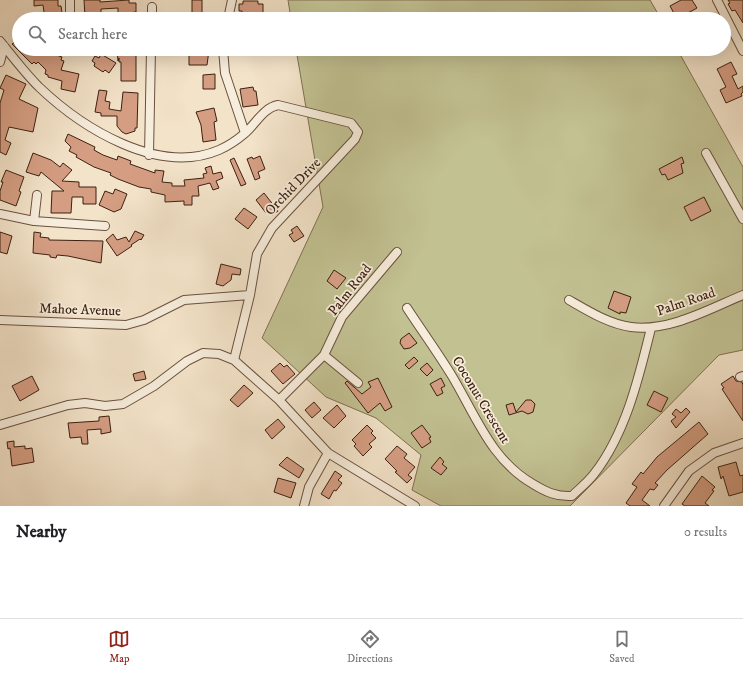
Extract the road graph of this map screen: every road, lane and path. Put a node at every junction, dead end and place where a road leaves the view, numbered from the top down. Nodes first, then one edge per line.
1 (70, 0) edge
2 (232, 0) edge
3 (717, 0) edge
4 (152, 7) dead end
5 (70, 12) edge
6 (152, 12) edge
7 (229, 12) edge
8 (723, 12) edge
9 (731, 27) edge
10 (2, 43) edge
11 (743, 51) edge
12 (12, 55) edge
13 (13, 56) edge
14 (151, 56) edge
15 (224, 56) edge
16 (0, 62) edge
17 (245, 133) junction
18 (706, 153) dead end
19 (150, 154) junction
20 (37, 195) dead end
21 (0, 214) edge
22 (743, 219) edge
23 (34, 221) junction
24 (105, 226) dead end
25 (397, 252) dead end
26 (250, 295) junction
27 (743, 295) edge
28 (569, 300) dead end
29 (407, 308) dead end
30 (0, 320) edge
31 (651, 328) junction
32 (324, 355) junction
33 (234, 360) junction
34 (358, 383) dead end
35 (279, 400) junction
36 (0, 425) edge
37 (743, 443) edge
38 (328, 453) junction
39 (304, 506) edge
40 (415, 506) edge
41 (664, 506) edge

1 - 5 street
2 - 7 street
3 - 8 street
4 - 6 street
9 - 11 street
10 - 12 street
10 - 16 street
13 - 19 street
14 - 19 street
15 - 17 street
17 - 19 street
17 - 26 street, Orchid Drive
18 - 22 street
20 - 23 street
21 - 23 street
23 - 24 street
25 - 32 street, Palm Road
26 - 30 street, Mahoe Avenue
26 - 33 street, Orchid Drive
27 - 31 street, Palm Road
28 - 31 street, Palm Road
29 - 31 street, Coconut Crescent
32 - 34 street
32 - 35 street, Palm Road
33 - 35 street
33 - 36 street
35 - 38 street
37 - 41 street
38 - 39 street
38 - 40 street

